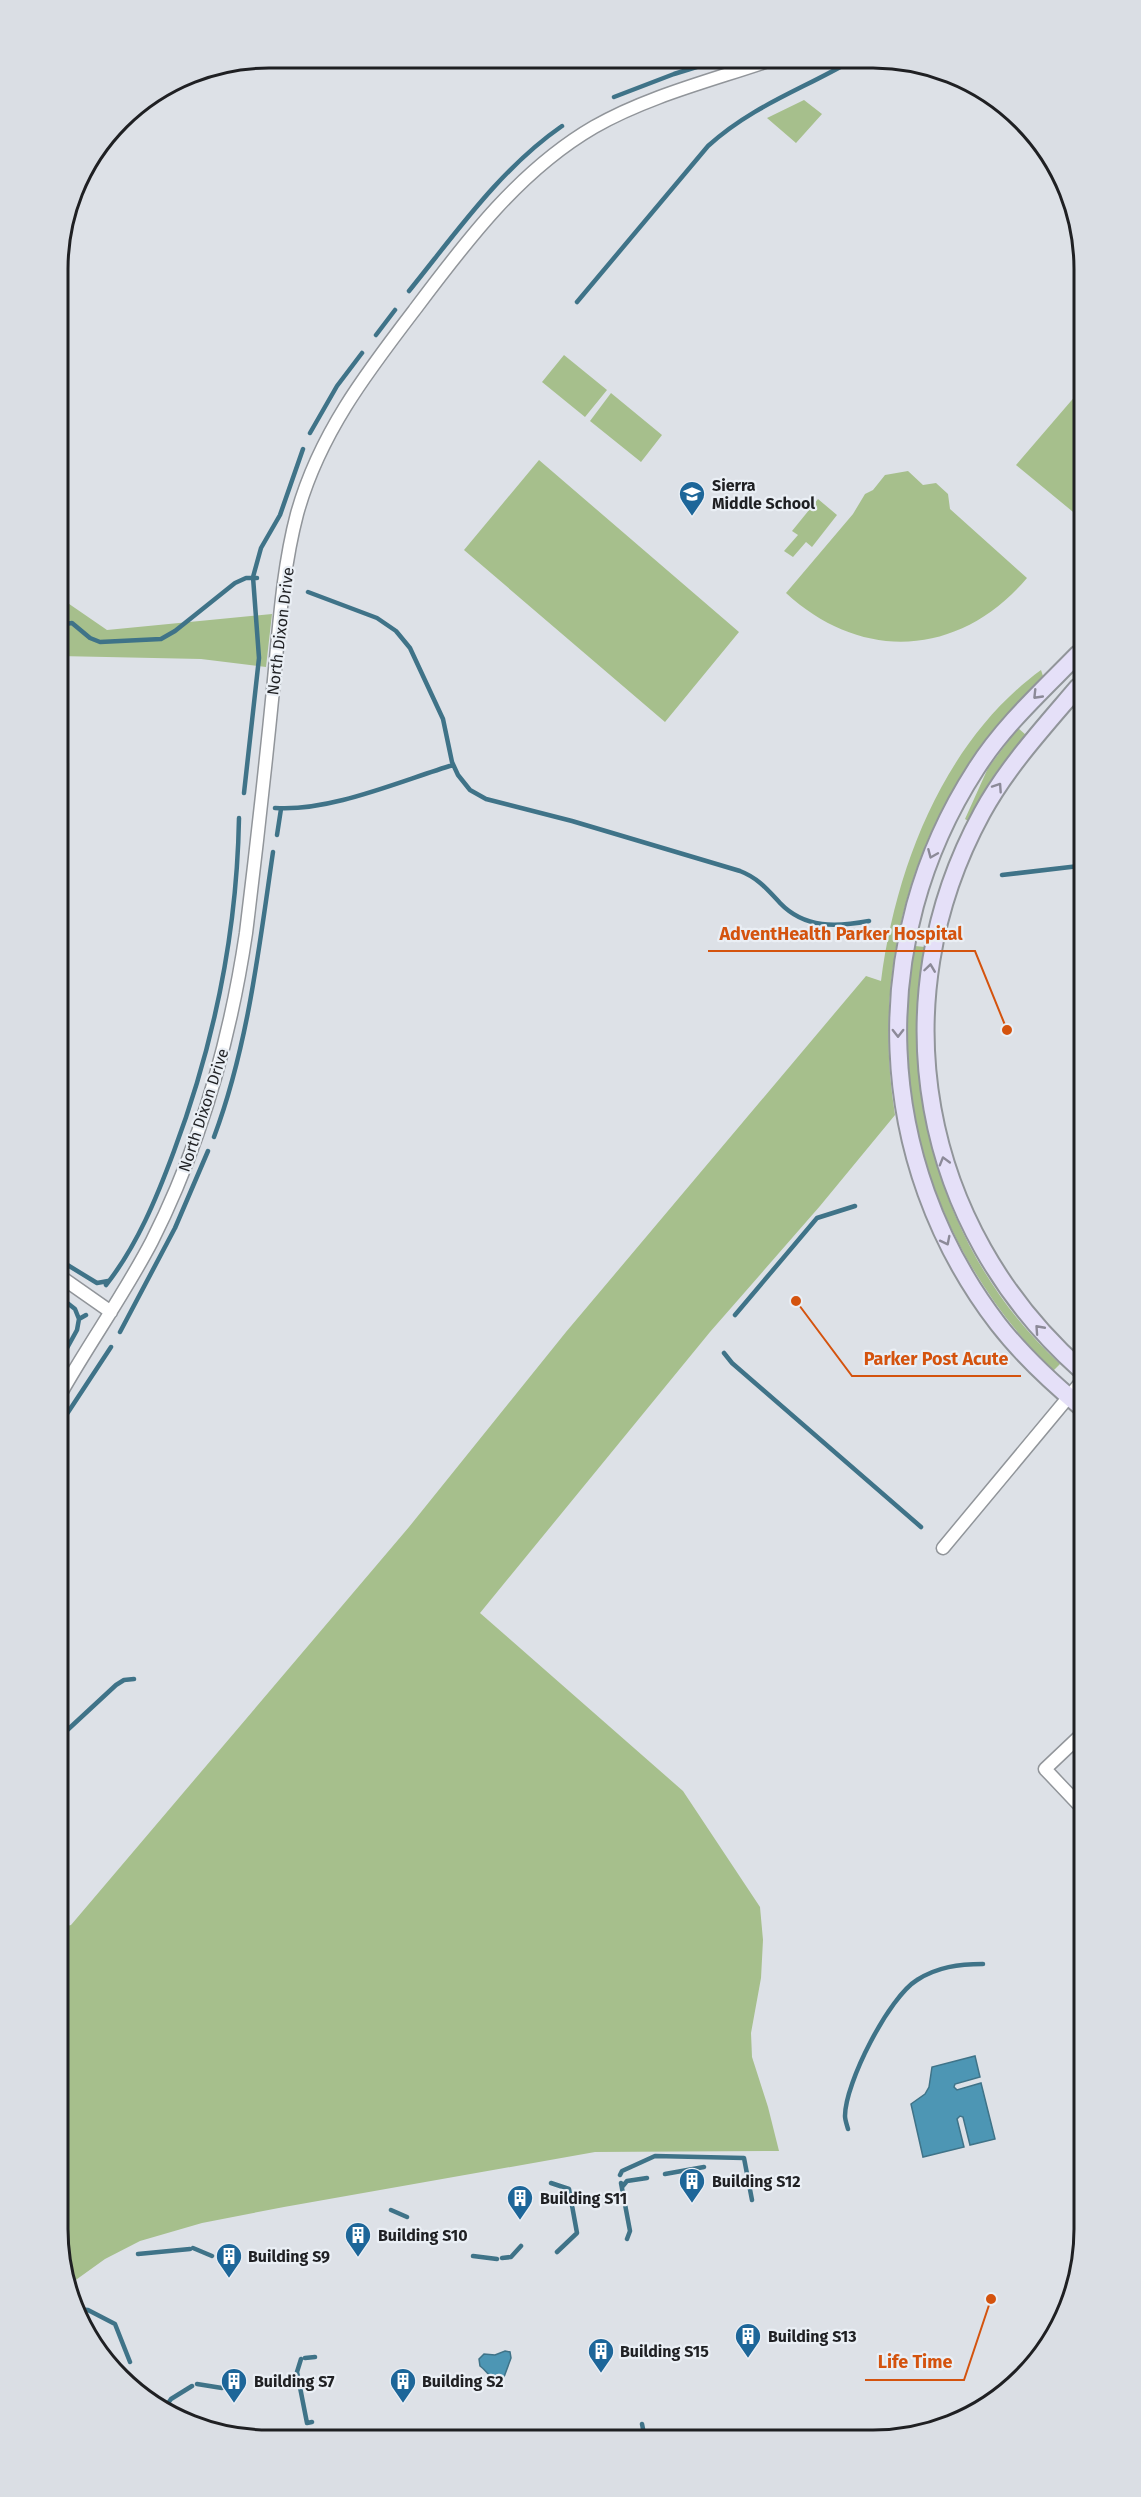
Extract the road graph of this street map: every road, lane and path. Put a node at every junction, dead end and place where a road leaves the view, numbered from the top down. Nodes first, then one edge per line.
1 (749, 68) edge
2 (1074, 658) edge
3 (1074, 692) edge
4 (68, 1282) edge
5 (111, 1311) junction
6 (1073, 1363) edge
7 (68, 1382) edge
8 (1074, 1402) edge
9 (943, 1548) dead end
10 (1073, 1742) edge
11 (1073, 1799) edge

1 - 5 street, North Dixon Drive
2 -> 8 main road
6 -> 3 main road
4 - 5 street
5 - 7 street, North Dixon Drive
8 - 9 street
10 - 11 street

